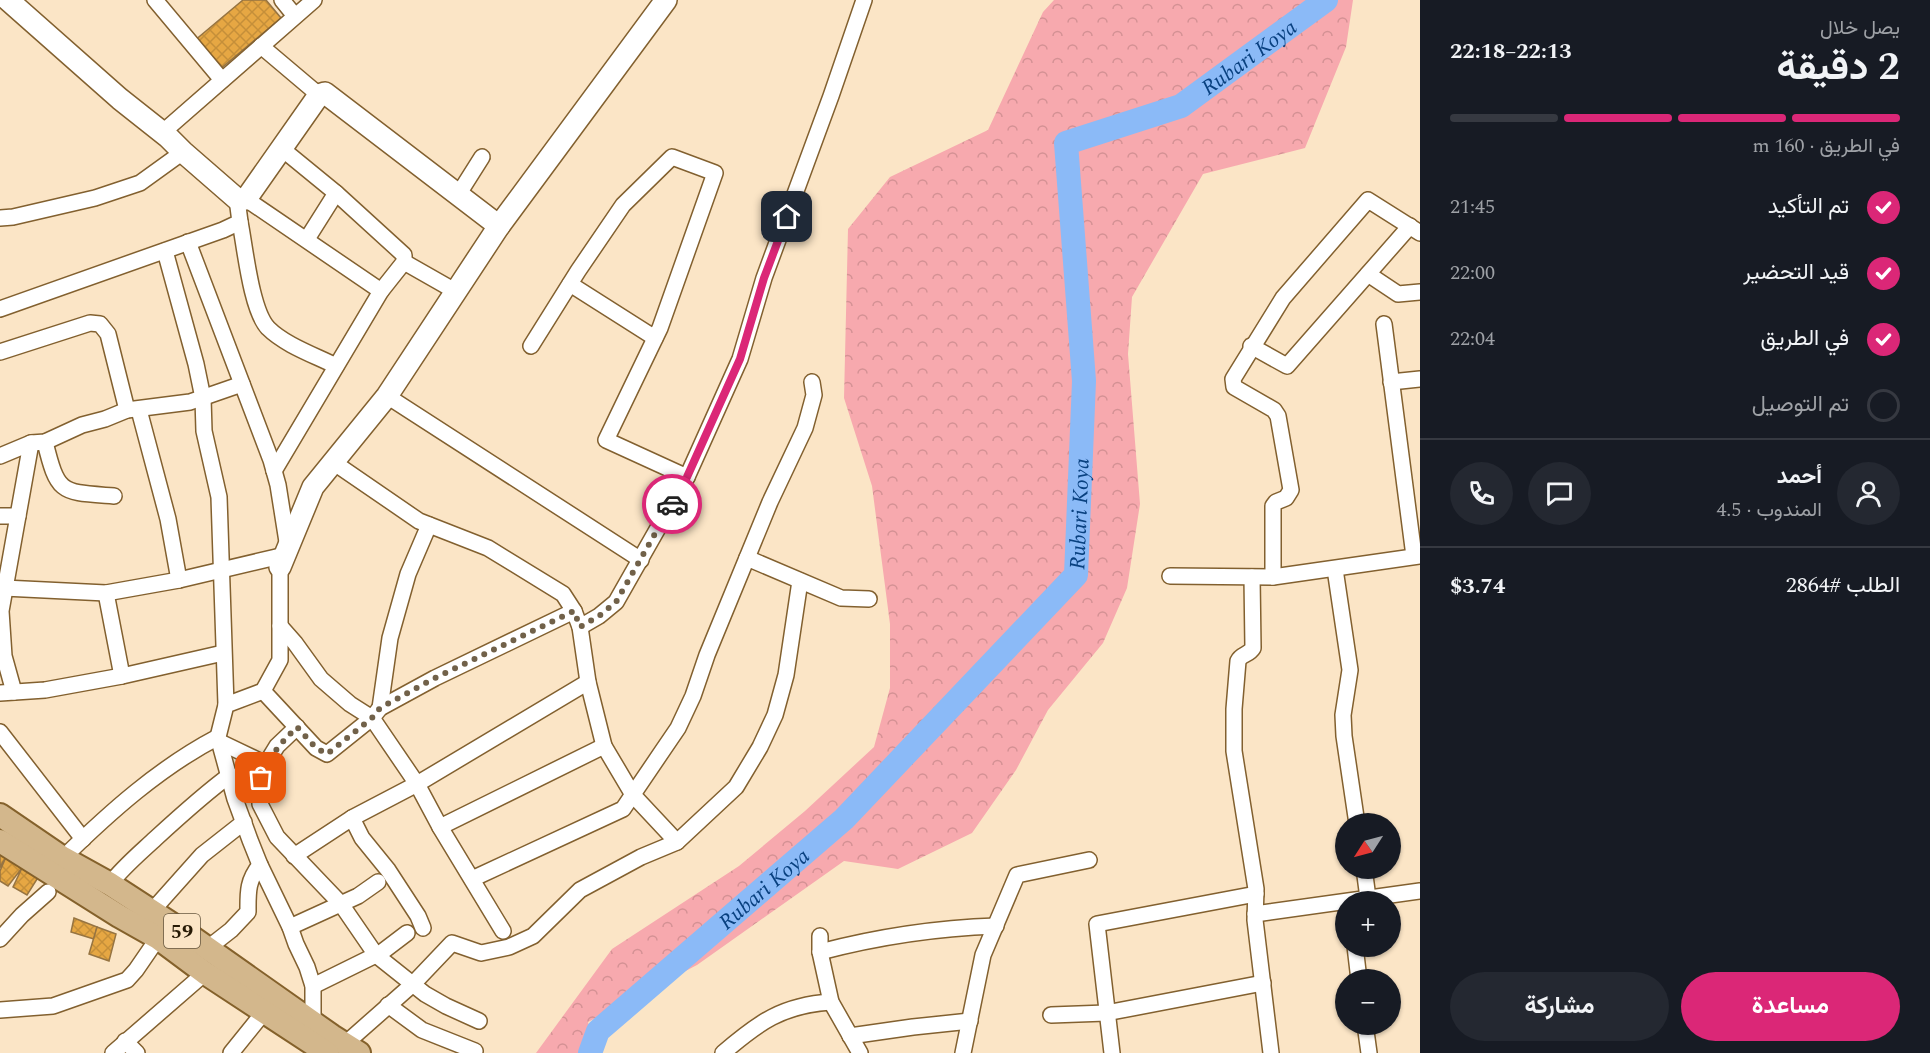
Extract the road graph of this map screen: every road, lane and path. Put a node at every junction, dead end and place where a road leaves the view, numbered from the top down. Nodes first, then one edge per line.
1 (8, 0) edge
2 (155, 0) edge
3 (282, 0) edge
4 (314, 0) edge
5 (666, 0) edge
6 (864, 0) edge
7 (296, 16) junction
8 (261, 46) junction
9 (222, 80) junction
10 (319, 95) junction
11 (163, 132) junction
12 (281, 148) junction
13 (183, 152) junction
14 (482, 157) dead end
15 (336, 193) junction
16 (458, 195) junction
17 (242, 199) junction
18 (0, 218) edge
19 (240, 222) junction
20 (499, 226) junction
21 (1415, 230) edge
22 (307, 239) junction
23 (188, 242) junction
24 (165, 251) junction
25 (404, 262) junction
26 (1368, 274) junction
27 (570, 284) junction
28 (381, 291) junction
29 (455, 291) junction
30 (1420, 292) edge
31 (0, 309) edge
32 (1384, 324) dead end
33 (655, 338) junction
34 (531, 346) dead end
35 (1251, 346) junction
36 (0, 352) edge
37 (336, 366) junction
38 (1420, 379) edge
39 (812, 382) dead end
40 (1391, 382) junction
41 (242, 384) junction
42 (387, 396) junction
43 (203, 398) junction
44 (133, 410) junction
45 (38, 442) junction
46 (0, 456) edge
47 (333, 462) junction
48 (274, 471) junction
49 (687, 477) junction
50 (114, 496) dead end
51 (0, 516) edge
52 (18, 516) junction
53 (429, 525) junction
54 (1417, 556) edge
55 (284, 557) junction
56 (747, 558) junction
57 (641, 560) junction
58 (1335, 569) junction
59 (222, 570) junction
60 (1170, 576) dead end
61 (1252, 577) junction
62 (1272, 577) junction
63 (179, 580) junction
64 (800, 580) junction
65 (4, 588) junction
66 (106, 593) junction
67 (868, 599) dead end
68 (574, 611) junction
69 (280, 626) junction
70 (580, 627) junction
71 (224, 653) junction
72 (2, 656) edge
73 (122, 676) junction
74 (588, 682) junction
75 (263, 691) junction
76 (7, 692) edge
77 (226, 705) junction
78 (376, 713) junction
79 (297, 727) junction
80 (0, 732) edge
81 (219, 740) junction
82 (604, 746) junction
83 (266, 764) junction
84 (230, 775) junction
85 (417, 784) junction
86 (633, 795) junction
87 (1355, 813) edge
88 (0, 816) edge
89 (352, 818) junction
90 (244, 822) junction
91 (440, 828) junction
92 (83, 839) junction
93 (0, 841) edge
94 (676, 842) junction
95 (294, 856) junction
96 (63, 858) junction
97 (1089, 860) dead end
98 (260, 865) junction
99 (472, 879) junction
100 (378, 882) dead end
101 (110, 884) junction
102 (1420, 891) edge
103 (48, 892) dead end
104 (1256, 894) junction
105 (1401, 894) edge
106 (1335, 903) edge
107 (341, 904) junction
108 (152, 911) junction
109 (1255, 914) junction
110 (996, 926) junction
111 (290, 927) junction
112 (423, 928) dead end
113 (503, 931) dead end
114 (407, 933) dead end
115 (820, 936) dead end
116 (158, 938) junction
117 (0, 939) edge
118 (207, 948) junction
119 (820, 952) junction
120 (376, 955) junction
121 (205, 973) junction
122 (1263, 983) junction
123 (413, 984) junction
124 (313, 986) junction
125 (831, 1002) junction
126 (388, 1005) junction
127 (0, 1010) edge
128 (264, 1012) junction
129 (1106, 1013) junction
130 (1051, 1015) dead end
131 (479, 1021) dead end
132 (970, 1021) junction
133 (314, 1023) junction
134 (1367, 1035) edge
135 (850, 1036) junction
136 (125, 1041) junction
137 (344, 1050) edge
138 (730, 1050) edge
139 (475, 1051) dead end
140 (113, 1053) edge
141 (137, 1053) edge
142 (231, 1053) edge
143 (860, 1053) edge
144 (963, 1053) edge
145 (1112, 1053) edge
146 (1271, 1053) edge
147 (1369, 1053) edge

1 - 11 street
2 - 9 street
3 - 7 street
4 - 7 street
5 - 20 street
6 - 49 street
7 - 8 street
8 - 9 street
8 - 10 street
9 - 11 street
10 - 12 street
10 - 16 street
11 - 13 street
12 - 15 street
12 - 17 street
13 - 17 street
13 - 18 street
14 - 16 street
15 - 22 street
15 - 25 street
16 - 20 street
17 - 19 street
17 - 22 street
19 - 23 street
19 - 37 street
20 - 29 street
21 - 26 street
21 - 35 street
22 - 28 street
23 - 24 street
23 - 41 street
24 - 31 street
24 - 43 street
25 - 28 street
25 - 29 street
26 - 30 street
26 - 35 street
27 - 33 street
27 - 33 street
27 - 34 street
28 - 37 street
29 - 42 street
32 - 40 street
33 - 49 street
35 - 62 street
36 - 44 street
37 - 48 street
38 - 40 street
39 - 56 street
40 - 54 street
41 - 43 street
41 - 48 street
42 - 47 street
42 - 57 street
43 - 44 street
43 - 59 street
44 - 45 street
44 - 63 street
45 - 46 street
45 - 50 street
45 - 52 street
47 - 53 street
47 - 55 street
48 - 55 street
49 - 57 street
51 - 52 street
52 - 65 street
53 - 68 street
53 - 78 street
54 - 58 street
55 - 59 street
55 - 69 street
56 - 64 street
56 - 86 street
57 - 70 street
58 - 62 street
58 - 87 street
59 - 63 street
59 - 71 street
60 - 61 street
61 - 62 street
61 - 104 street
63 - 66 street
64 - 67 street
64 - 94 street
65 - 66 street
65 - 72 street
66 - 73 street
68 - 70 street
68 - 78 street
69 - 75 street
69 - 78 street
70 - 74 street
71 - 73 street
71 - 77 street
72 - 76 street
73 - 76 street
74 - 82 street
74 - 85 street
75 - 77 street
75 - 79 street
77 - 81 street
78 - 79 street
78 - 85 street
79 - 83 street
80 - 92 street
81 - 83 street
81 - 84 street
81 - 92 street
82 - 86 street
82 - 91 street
83 - 95 street
84 - 90 street
84 - 101 street
85 - 89 street
85 - 91 street
86 - 94 street
86 - 99 street
88 - 96 main road, 59
89 - 95 street
89 - 112 street
90 - 98 street
90 - 108 street
91 - 99 street
92 - 96 street
93 - 116 main road, 59
94 - 123 street
95 - 107 street
96 - 101 main road, 59
97 - 110 street
98 - 111 street
98 - 118 street
99 - 113 street
100 - 107 street
101 - 108 main road, 59
102 - 105 street
103 - 117 street
104 - 109 street
104 - 129 street
106 - 109 street
107 - 111 street
107 - 120 street
108 - 118 main road, 59
109 - 122 street
110 - 119 street
110 - 132 street
111 - 124 street
114 - 120 street
115 - 119 street
116 - 121 main road, 59
116 - 127 street
118 - 133 main road, 59
119 - 125 street
120 - 123 street
120 - 124 street
121 - 128 main road, 59
121 - 136 street
122 - 129 street
122 - 146 street
123 - 126 street
123 - 131 street
124 - 133 street
125 - 135 street
125 - 138 street
126 - 137 street
126 - 139 street
128 - 137 main road, 59
128 - 142 street
129 - 130 street
129 - 145 street
132 - 135 street
132 - 144 street
133 - 137 main road, 59
134 - 147 street
135 - 143 street
136 - 140 street
136 - 141 street

